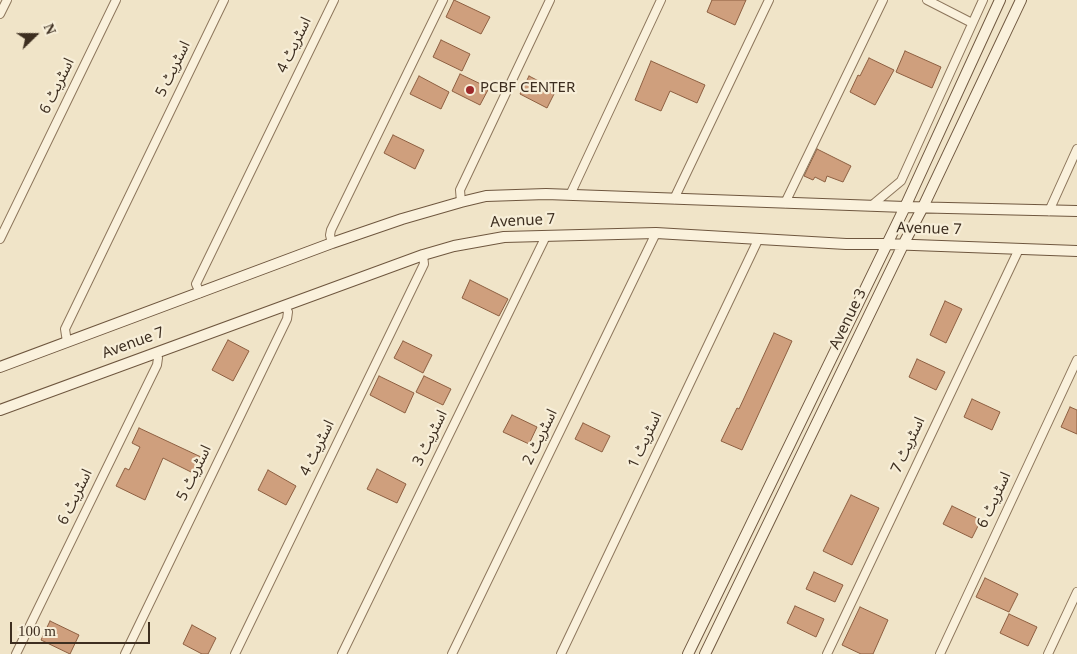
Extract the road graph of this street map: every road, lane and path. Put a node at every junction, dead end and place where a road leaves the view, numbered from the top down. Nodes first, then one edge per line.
1 (7, 0) edge
2 (116, 0) edge
3 (224, 0) edge
4 (334, 0) edge
5 (443, 0) edge
6 (550, 0) edge
7 (661, 0) edge
8 (769, 0) edge
9 (883, 0) edge
10 (927, 0) edge
11 (983, 0) edge
12 (1000, 0) edge
13 (1021, 0) edge
14 (0, 14) edge
15 (972, 23) junction
16 (1077, 149) edge
17 (912, 158) junction
18 (925, 164) junction
19 (570, 195) junction
20 (674, 199) junction
21 (461, 202) junction
22 (785, 203) junction
23 (871, 206) junction
24 (905, 207) junction
25 (923, 208) junction
26 (1049, 210) junction
27 (1077, 211) edge
28 (656, 233) junction
29 (546, 236) junction
30 (0, 239) edge
31 (758, 240) junction
32 (332, 243) junction
33 (887, 244) junction
34 (903, 245) junction
35 (1019, 249) junction
36 (1077, 251) edge
37 (423, 256) junction
38 (200, 294) junction
39 (285, 306) junction
40 (67, 342) junction
41 (156, 353) junction
42 (1077, 360) edge
43 (0, 367) edge
44 (0, 410) edge
45 (1077, 592) edge
46 (16, 654) edge
47 (125, 654) edge
48 (235, 654) edge
49 (342, 654) edge
50 (452, 654) edge
51 (561, 654) edge
52 (688, 654) edge
53 (705, 654) edge
54 (827, 654) edge
55 (940, 654) edge
56 (1048, 654) edge

1 - 14 street
2 - 30 street, اسٹریٹ 6
3 - 40 street, اسٹریٹ 5
4 - 38 street, اسٹریٹ 4
5 - 32 street
6 - 21 street
7 - 19 street
8 - 20 street
9 - 22 street
10 - 15 street
11 - 15 street
12 - 18 main road, Avenue 3
13 - 25 main road, Avenue 3
15 - 17 street
16 - 26 street
17 - 18 street
17 - 23 street
18 - 24 main road, Avenue 3
19 - 20 main road, Avenue 7
19 - 21 main road, Avenue 7
20 - 22 main road, Avenue 7
21 - 32 main road, Avenue 7
22 - 23 main road, Avenue 7
23 - 24 main road, Avenue 7
24 - 25 main road, Avenue 7
24 - 33 main road, Avenue 3
25 - 26 main road, Avenue 7
25 - 34 main road, Avenue 3
26 - 27 main road, Avenue 7
28 - 29 main road, Avenue 7
28 - 31 main road, Avenue 7
28 - 50 street, اسٹریٹ 2
29 - 37 main road, Avenue 7
29 - 49 street, اسٹریٹ 3
31 - 33 main road, Avenue 7
31 - 51 street, اسٹریٹ 1
32 - 38 main road, Avenue 7
33 - 34 main road, Avenue 7
33 - 52 main road, Avenue 3
34 - 35 main road, Avenue 7
34 - 53 main road, Avenue 3
35 - 36 main road, Avenue 7
35 - 54 street, اسٹریٹ 7
37 - 39 main road, Avenue 7
37 - 48 street, اسٹریٹ 4
38 - 40 main road, Avenue 7
39 - 41 main road, Avenue 7
39 - 47 street, اسٹریٹ 5
40 - 43 main road, Avenue 7
41 - 44 main road, Avenue 7
41 - 46 street, اسٹریٹ 6
42 - 55 street, اسٹریٹ 6
45 - 56 street

